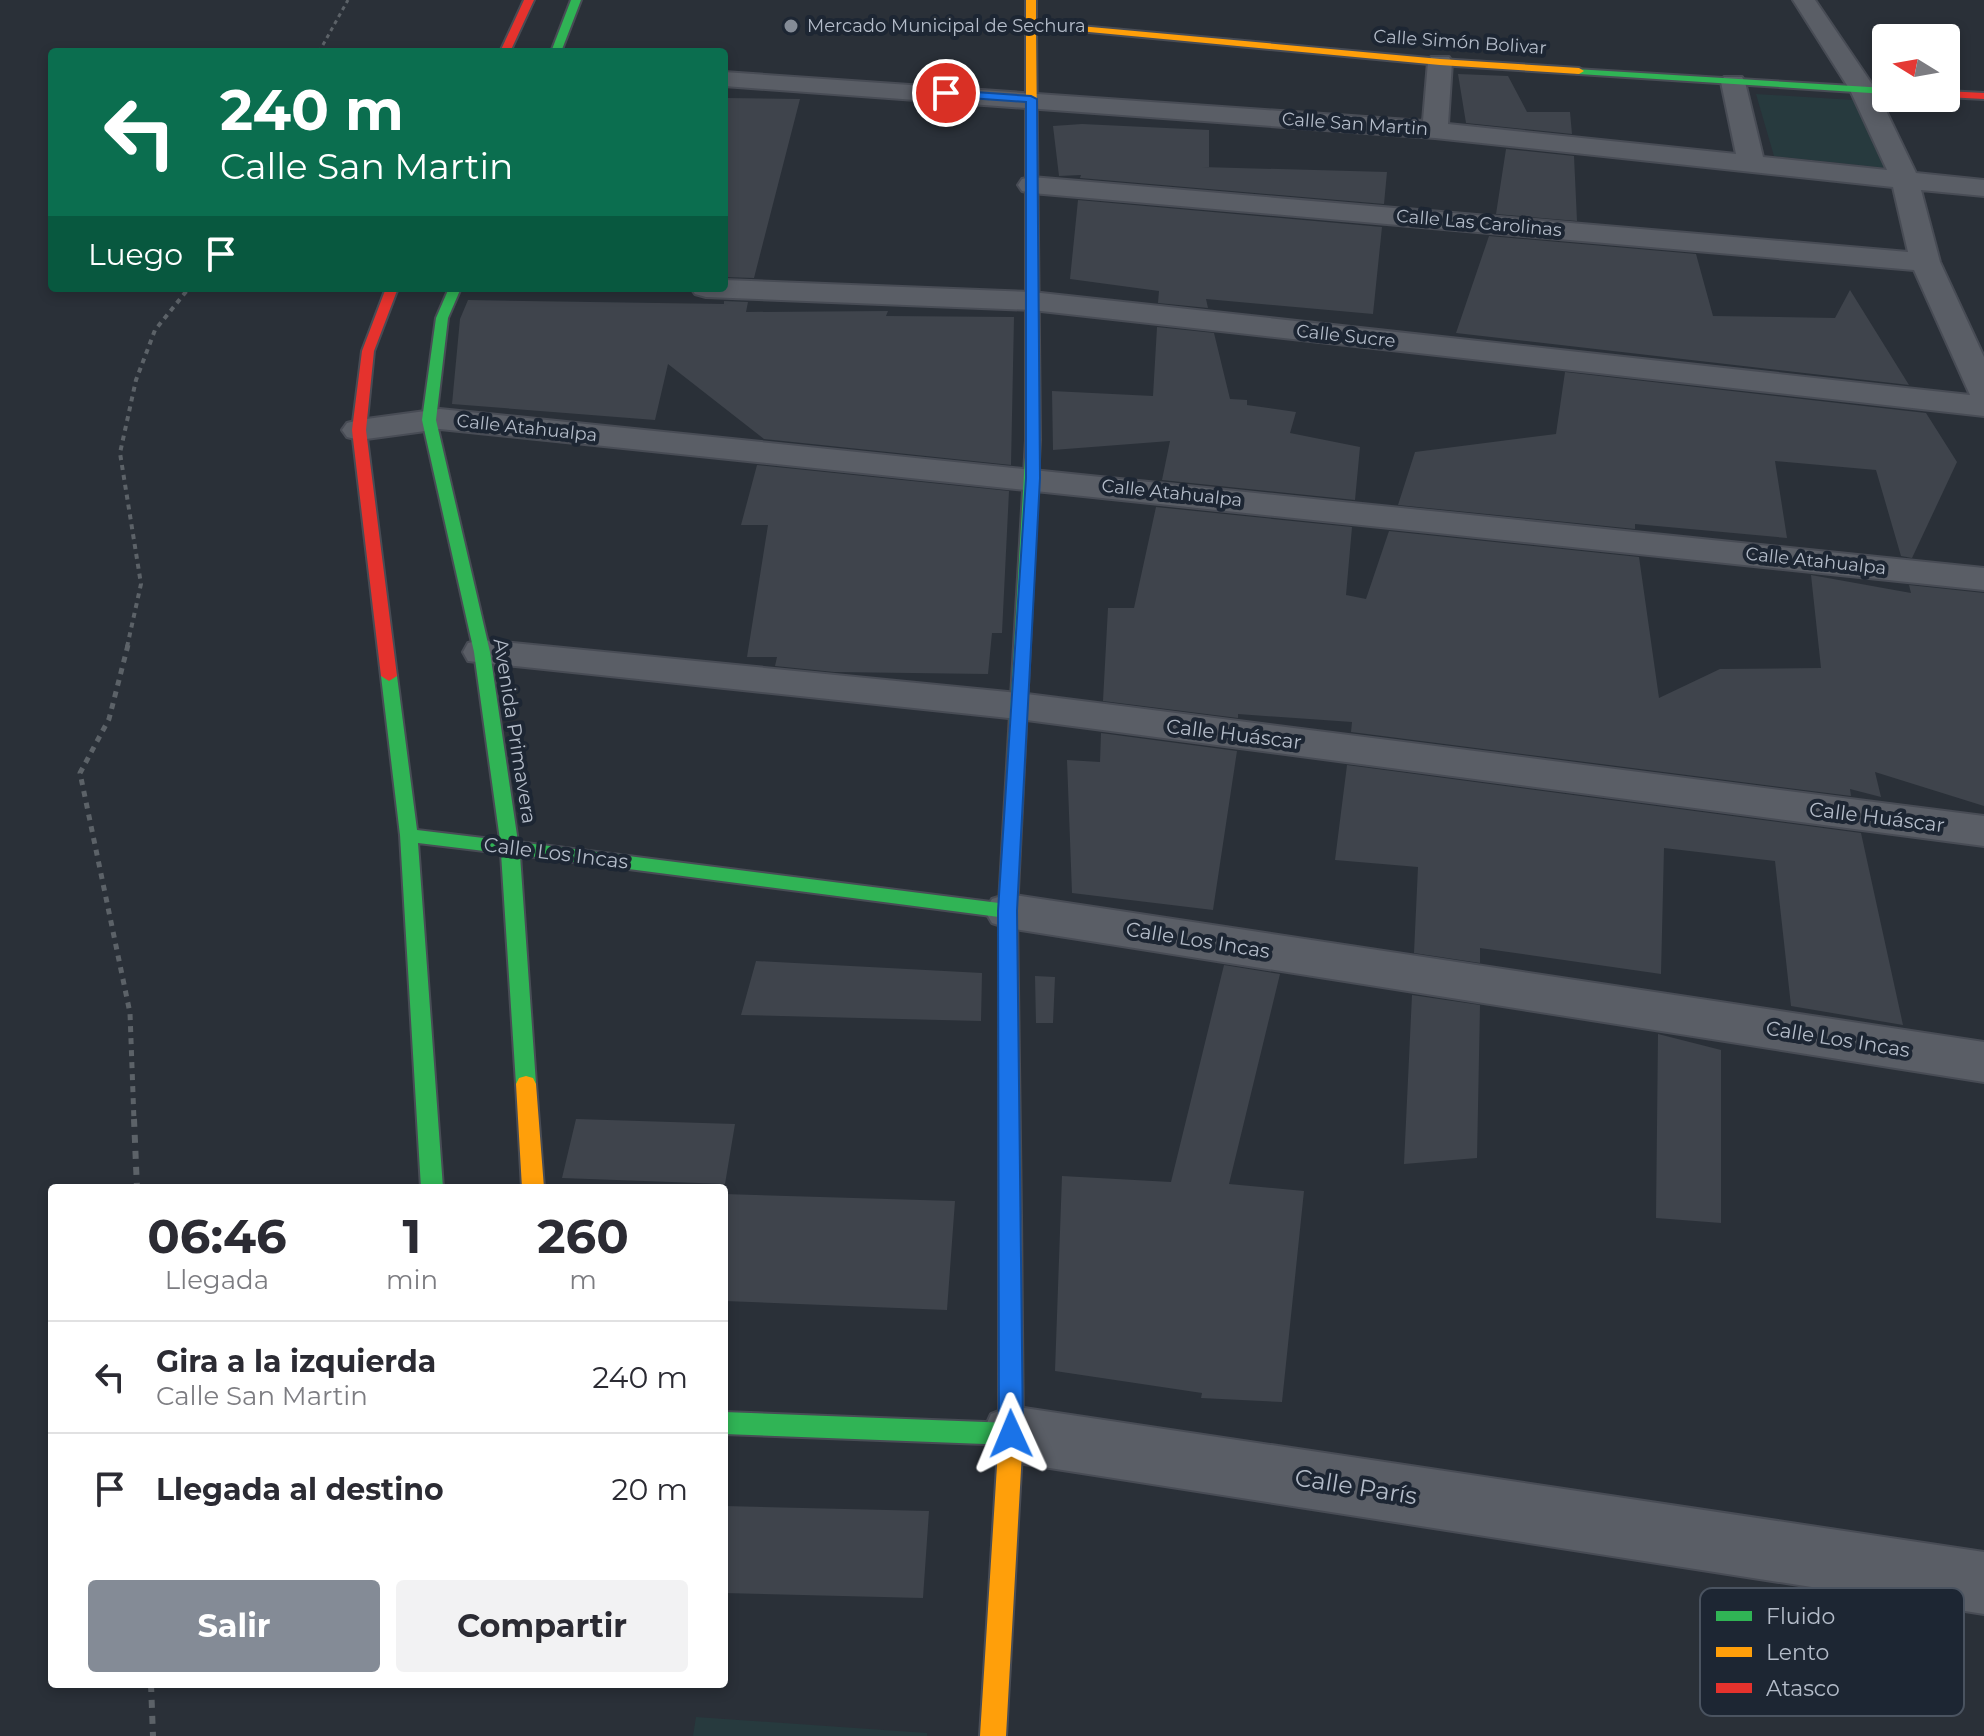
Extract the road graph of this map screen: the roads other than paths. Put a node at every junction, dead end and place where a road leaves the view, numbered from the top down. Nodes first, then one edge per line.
1 (529, 0) edge
2 (576, 0) edge
3 (1031, 0) edge
4 (1804, 0) edge
5 (1031, 24) junction
6 (507, 48) edge
7 (558, 48) edge
8 (1440, 62) junction
9 (728, 79) edge
10 (1733, 82) junction
11 (1872, 88) edge
12 (1872, 91) edge
13 (1960, 95) edge
14 (1984, 96) edge
15 (1031, 99) junction
16 (1881, 112) edge
17 (1435, 130) junction
18 (1751, 163) junction
19 (1905, 179) junction
20 (1032, 185) junction
21 (1984, 188) edge
22 (1925, 262) junction
23 (728, 289) edge
24 (390, 292) edge
25 (453, 292) edge
26 (1032, 301) junction
27 (1984, 392) edge
28 (1984, 406) edge
29 (429, 420) junction
30 (359, 430) junction
31 (1033, 478) junction
32 (1984, 579) edge
33 (482, 652) junction
34 (1019, 706) junction
35 (1984, 831) edge
36 (409, 835) junction
37 (510, 847) junction
38 (1008, 911) junction
39 (1984, 1062) edge
40 (432, 1184) edge
41 (533, 1184) edge
42 (728, 1423) edge
43 (1011, 1434) junction
44 (1984, 1583) edge
45 (993, 1736) edge

1 - 6 street
2 - 7 street
3 - 5 street
4 - 11 street
5 - 8 street, Calle Simón Bolivar
5 - 15 street
8 - 10 street, Calle Simón Bolivar
8 - 17 street
9 - 15 street, Calle San Martin
10 - 12 street, Calle Simón Bolivar
10 - 18 street
13 - 14 street
15 - 17 street, Calle San Martin
15 - 20 street
16 - 19 street
17 - 18 street, Calle San Martin
18 - 19 street, Calle San Martin
19 - 21 street, Calle San Martin
19 - 22 street
20 - 22 street, Calle Las Carolinas
20 - 26 street
22 - 27 street
23 - 26 street, Calle Sucre
24 - 30 street
25 - 29 street, Avenida Primavera
26 - 28 street, Calle Sucre
26 - 31 street
29 - 30 street, Calle Atahualpa
29 - 31 street, Calle Atahualpa
29 - 33 street, Avenida Primavera
30 - 36 street
31 - 32 street, Calle Atahualpa
31 - 34 street
33 - 34 street, Calle Huáscar
33 - 37 street, Avenida Primavera
34 - 35 street, Calle Huáscar
34 - 38 street
36 - 37 street, Calle Los Incas
36 - 40 street
37 - 38 street, Calle Los Incas
37 - 41 street, Avenida Primavera
38 - 39 street, Calle Los Incas
38 - 43 street
42 - 43 street, Calle París
43 - 44 street, Calle París
43 - 45 street

